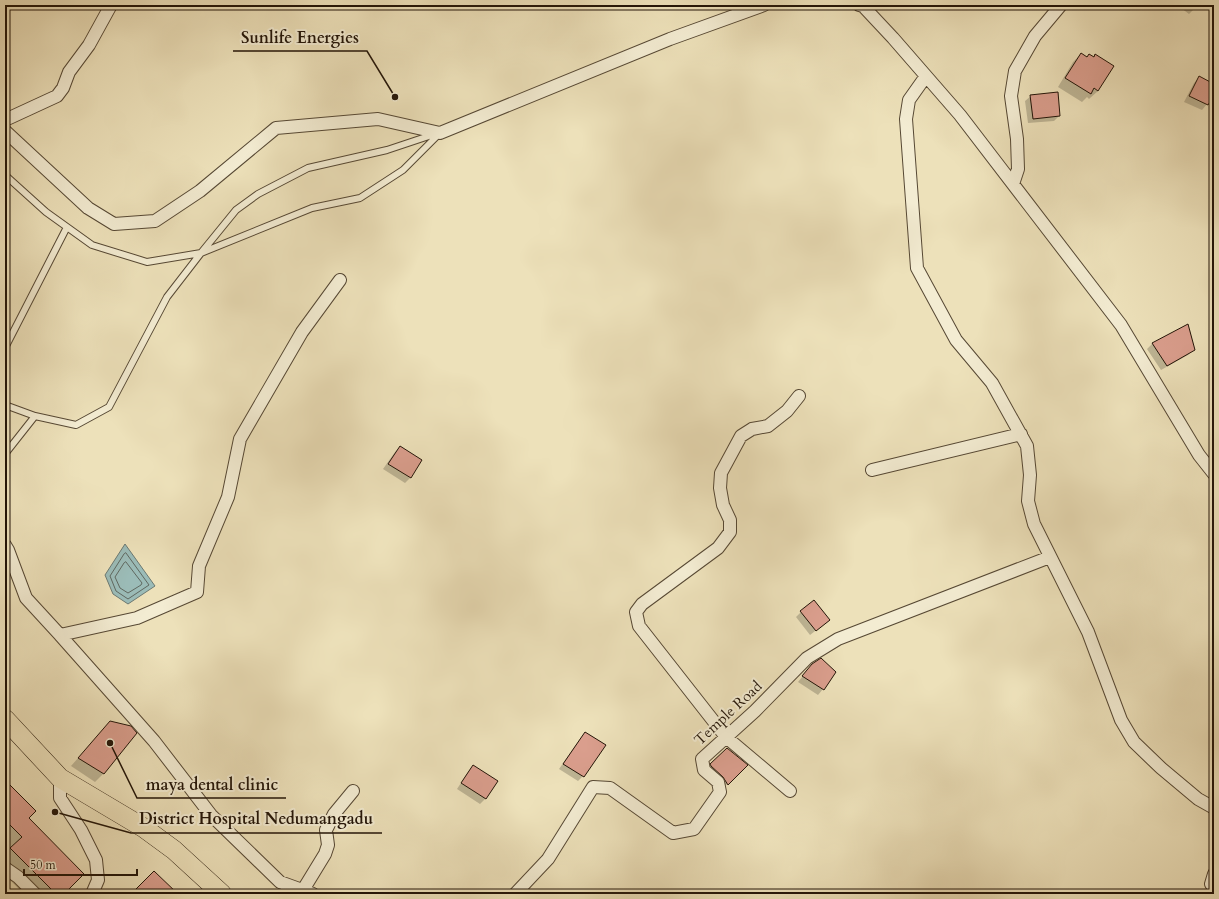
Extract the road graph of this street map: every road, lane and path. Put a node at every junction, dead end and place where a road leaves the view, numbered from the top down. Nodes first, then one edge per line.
1 (111, 5) edge
2 (764, 5) edge
3 (862, 5) edge
4 (1061, 5) edge
5 (926, 76) junction
6 (5, 120) edge
7 (5, 131) edge
8 (440, 133) junction
9 (5, 175) edge
10 (1013, 184) junction
11 (67, 227) junction
12 (201, 253) junction
13 (340, 280) dead end
14 (5, 348) edge
15 (799, 396) dead end
16 (5, 405) edge
17 (35, 416) junction
18 (1021, 434) junction
19 (5, 454) edge
20 (872, 470) dead end
21 (1214, 474) edge
22 (5, 545) edge
23 (1050, 557) junction
24 (60, 635) junction
25 (5, 719) edge
26 (726, 737) junction
27 (60, 778) junction
28 (353, 791) dead end
29 (790, 791) dead end
30 (1214, 808) edge
31 (5, 868) edge
32 (1214, 874) edge
33 (1214, 888) edge
34 (308, 892) edge
35 (35, 894) edge
36 (92, 894) edge
37 (222, 894) edge
38 (515, 894) edge

1 - 6 street
2 - 8 street
3 - 5 street
4 - 10 street
5 - 10 street
5 - 18 street
7 - 8 street
8 - 12 lane
8 - 12 lane
9 - 11 lane
10 - 21 street
11 - 12 lane
11 - 14 lane
12 - 17 lane
13 - 24 street
15 - 26 street
16 - 17 lane
17 - 19 lane
18 - 20 street
18 - 23 street
22 - 24 street
23 - 26 street, Temple Road
23 - 30 street
24 - 34 street
25 - 27 main road
26 - 29 street
26 - 38 street, Temple Road
27 - 36 street
27 - 37 main road
28 - 34 street
31 - 35 street
32 - 33 street

